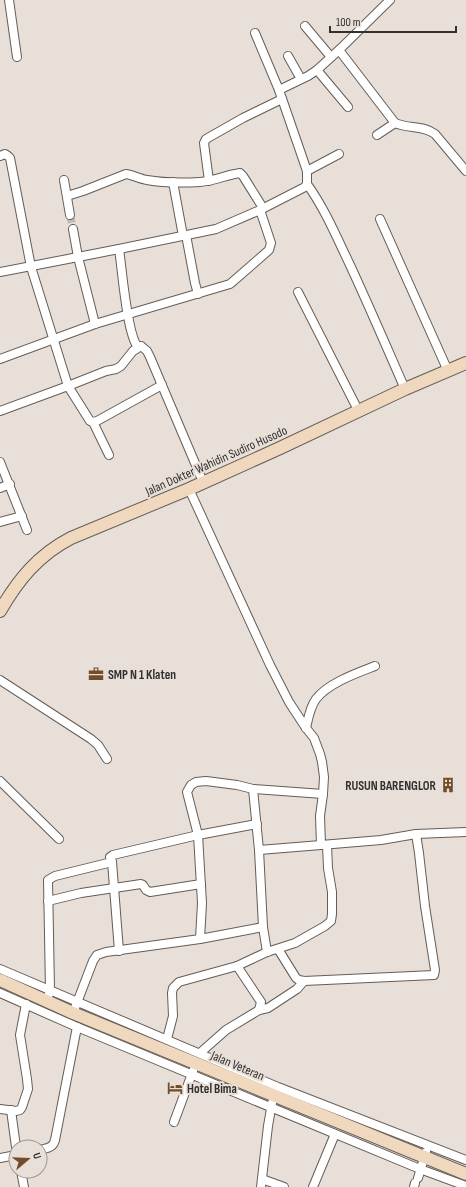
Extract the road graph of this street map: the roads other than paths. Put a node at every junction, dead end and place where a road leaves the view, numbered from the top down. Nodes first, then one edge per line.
1 (8, 0) edge
2 (390, 0) edge
3 (305, 26) dead end
4 (255, 33) dead end
5 (339, 50) junction
6 (288, 56) dead end
7 (17, 57) dead end
8 (332, 57) junction
9 (317, 70) junction
10 (301, 79) junction
11 (281, 94) junction
12 (348, 107) dead end
13 (395, 124) junction
14 (377, 135) dead end
15 (338, 154) dead end
16 (0, 156) edge
17 (307, 170) junction
18 (466, 171) edge
19 (64, 180) dead end
20 (209, 181) junction
21 (173, 182) junction
22 (307, 184) junction
23 (67, 196) junction
24 (261, 209) junction
25 (70, 215) tunnel mouth
26 (380, 219) dead end
27 (73, 229) tunnel mouth
28 (184, 235) junction
29 (120, 249) junction
30 (78, 257) junction
31 (31, 267) junction
32 (0, 272) edge
33 (298, 292) dead end
34 (198, 294) junction
35 (127, 314) junction
36 (95, 324) junction
37 (53, 340) junction
38 (141, 346) junction
39 (0, 359) edge
40 (466, 363) edge
41 (448, 371) junction
42 (162, 385) junction
43 (68, 386) junction
44 (405, 389) junction
45 (358, 410) junction
46 (0, 411) edge
47 (93, 422) junction
48 (109, 455) dead end
49 (0, 462) edge
50 (203, 482) junction
51 (10, 484) junction
52 (0, 488) edge
53 (189, 489) junction
54 (22, 516) junction
55 (0, 522) edge
56 (27, 530) dead end
57 (0, 611) edge
58 (375, 666) dead end
59 (0, 680) edge
60 (306, 728) junction
61 (107, 759) dead end
62 (0, 781) edge
63 (254, 789) junction
64 (322, 794) junction
65 (257, 824) junction
66 (466, 832) edge
67 (416, 834) junction
68 (198, 835) junction
69 (59, 839) dead end
70 (324, 845) junction
71 (259, 850) junction
72 (112, 862) junction
73 (201, 884) junction
74 (114, 888) junction
75 (48, 901) junction
76 (263, 927) junction
77 (200, 939) junction
78 (278, 949) junction
79 (119, 951) junction
80 (266, 952) junction
81 (237, 966) junction
82 (0, 969) edge
83 (304, 982) junction
84 (1, 985) edge
85 (48, 996) junction
86 (26, 1004) junction
87 (75, 1007) junction
88 (259, 1010) junction
89 (77, 1027) junction
90 (166, 1039) junction
91 (198, 1058) junction
92 (192, 1074) junction
93 (274, 1096) junction
94 (0, 1109) edge
95 (11, 1110) junction
96 (174, 1122) dead end
97 (335, 1134) junction
98 (15, 1139) edge
99 (48, 1148) edge
100 (427, 1152) junction
101 (466, 1160) edge
102 (420, 1169) junction
103 (466, 1174) edge
104 (416, 1182) edge
105 (262, 1183) edge
106 (466, 1186) edge
107 (284, 1187) edge
108 (313, 1187) edge

1 - 7 street
2 - 5 street
3 - 8 street
4 - 11 street
5 - 8 street
5 - 13 street
6 - 10 street
8 - 9 street
9 - 10 street
9 - 12 street
10 - 11 street
11 - 17 street
11 - 20 street
13 - 14 street
13 - 18 street
15 - 17 street
16 - 31 street
17 - 22 street
19 - 23 street
20 - 21 street
20 - 24 street
21 - 23 street
21 - 28 street
22 - 24 street
22 - 44 street
23 - 25 street
24 - 28 street
24 - 34 street
26 - 41 street
27 - 30 street
28 - 29 street
28 - 34 street
29 - 30 street
29 - 35 street
30 - 31 street
30 - 36 street
31 - 32 street
31 - 37 street
33 - 45 street
34 - 35 street
35 - 36 street
35 - 38 street
36 - 37 street
37 - 39 street
37 - 43 street
38 - 42 street
38 - 43 street
40 - 41 main road, Jalan Dokter Wahidin Sudiro Husodo
41 - 44 main road, Jalan Dokter Wahidin Sudiro Husodo
42 - 47 street
42 - 50 street
43 - 46 street
43 - 47 street
44 - 45 main road, Jalan Dokter Wahidin Sudiro Husodo
45 - 50 main road, Jalan Dokter Wahidin Sudiro Husodo
47 - 48 street
49 - 51 street
50 - 53 main road, Jalan Dokter Wahidin Sudiro Husodo
51 - 52 street
51 - 54 street
53 - 57 main road, Jalan Dokter Wahidin Sudiro Husodo
53 - 60 street
54 - 55 street
54 - 56 street
58 - 60 street
59 - 61 street
60 - 64 street
62 - 69 street
63 - 64 street
63 - 65 street
63 - 68 street
64 - 70 street
65 - 68 street
65 - 71 street
66 - 67 street
67 - 70 street
67 - 83 street
68 - 72 street
68 - 73 street
70 - 71 street
70 - 78 street
71 - 76 street
72 - 74 street
72 - 75 street
73 - 74 street
73 - 77 street
74 - 75 street
74 - 79 street
75 - 85 street
76 - 77 street
76 - 80 street
77 - 79 street
78 - 80 street
78 - 83 street
79 - 87 street
80 - 81 street
81 - 88 street
81 - 90 street
82 - 85 street
83 - 88 street
84 - 85 main road, Jalan Veteran
84 - 86 street
85 - 87 main road, Jalan Veteran
86 - 89 street
86 - 95 street
87 - 90 street
87 - 91 main road, Jalan Veteran
88 - 91 street
89 - 92 street
89 - 99 street
90 - 91 street
91 - 92 street
91 - 93 main road, Jalan Veteran
92 - 93 street
92 - 96 street
93 - 97 street
93 - 100 main road, Jalan Veteran
93 - 105 street
94 - 95 street
95 - 98 street
97 - 102 street
97 - 108 street
100 - 101 street
100 - 102 street
100 - 103 main road, Jalan Veteran
102 - 104 street
102 - 106 street
105 - 107 street

